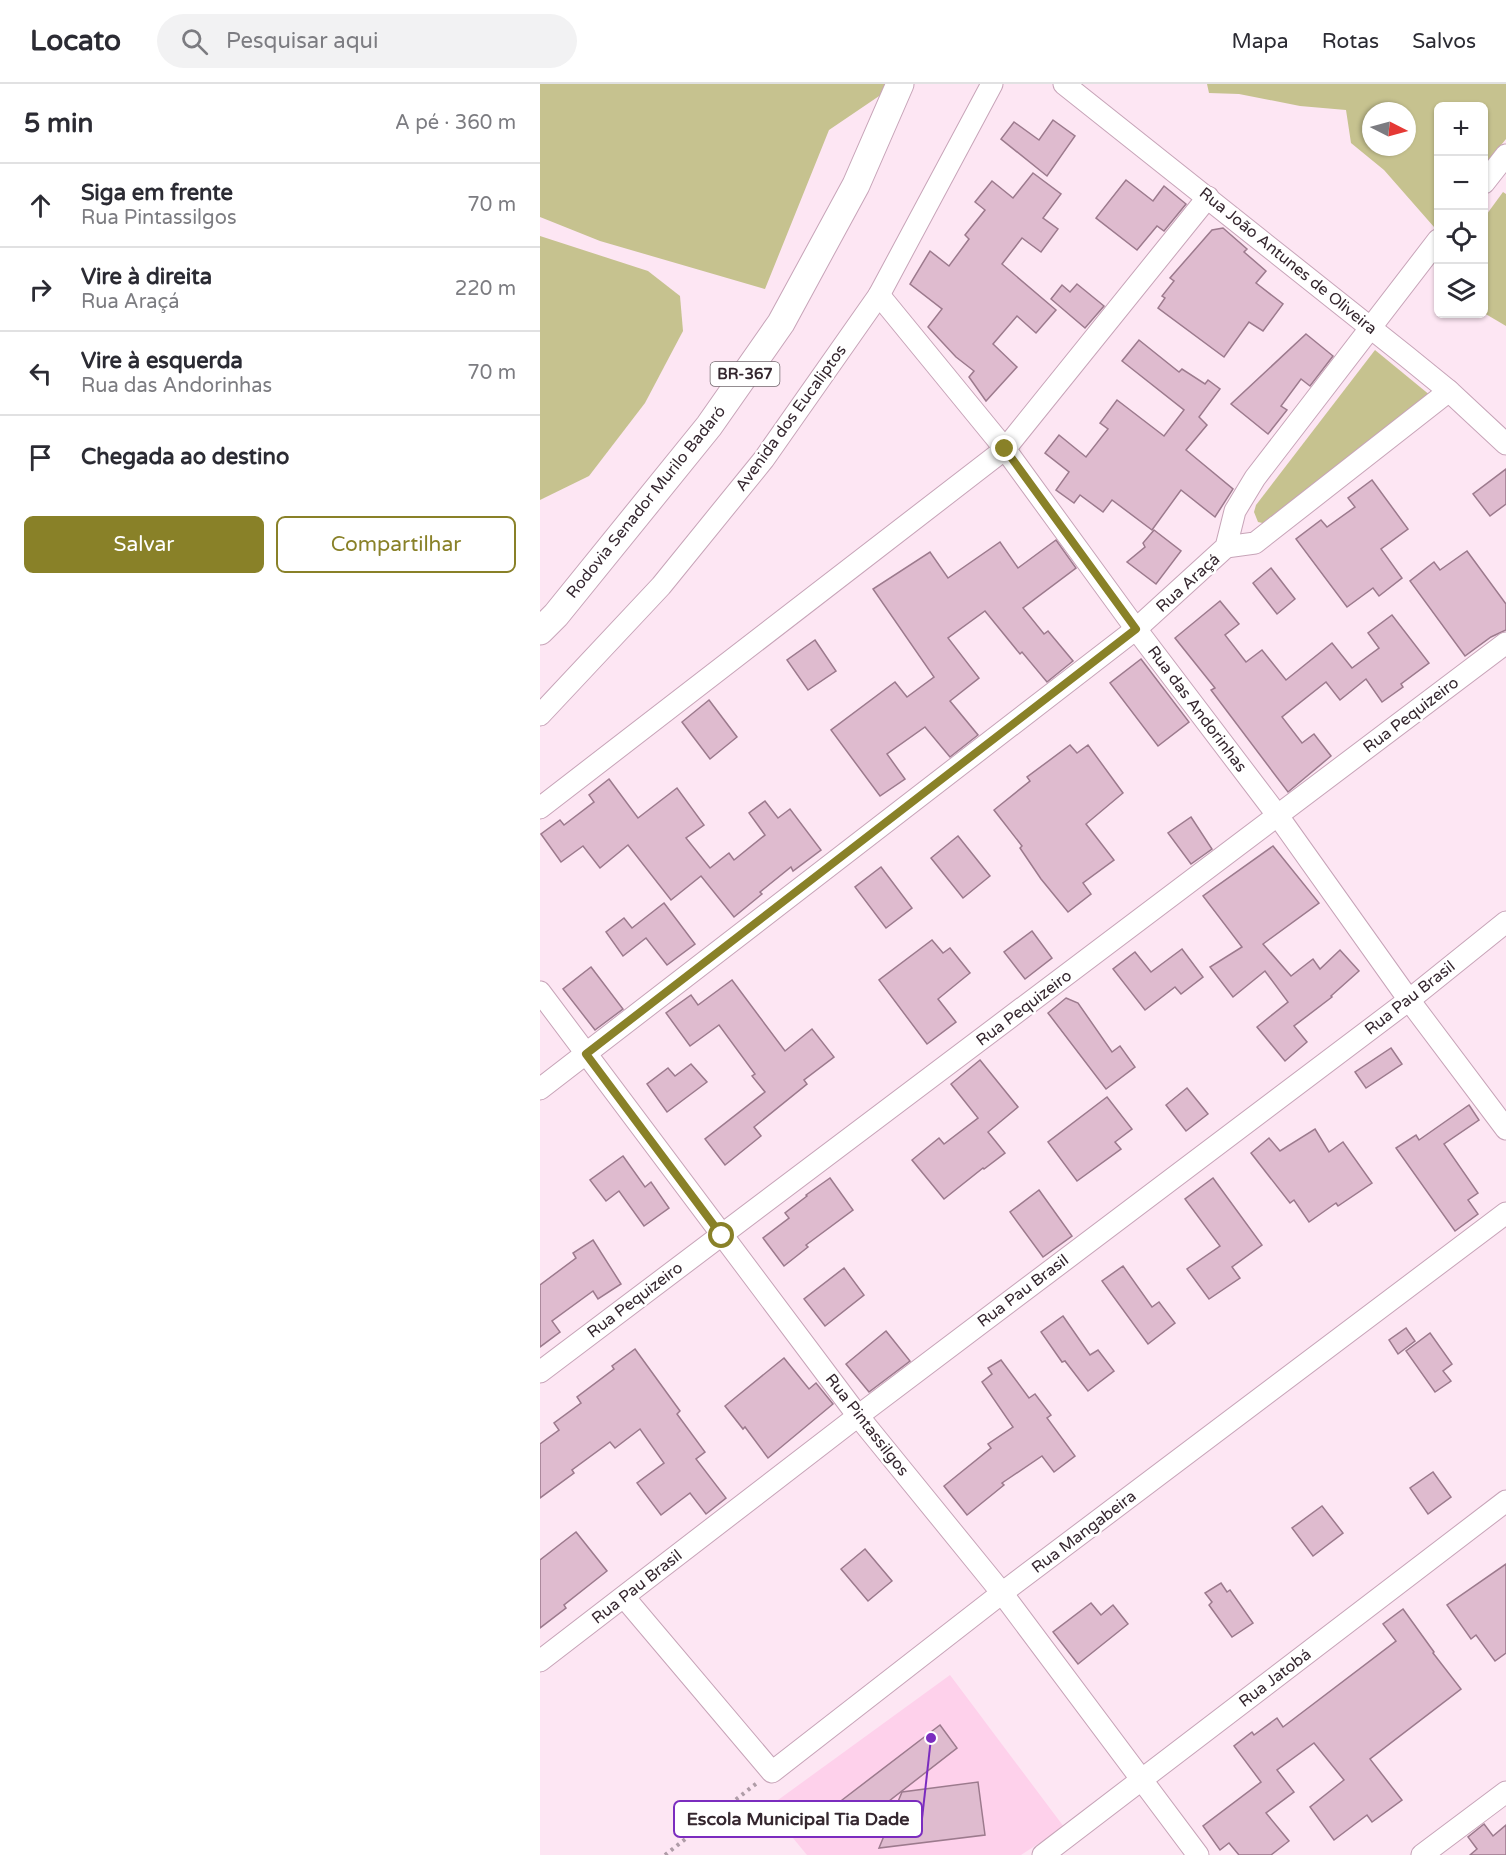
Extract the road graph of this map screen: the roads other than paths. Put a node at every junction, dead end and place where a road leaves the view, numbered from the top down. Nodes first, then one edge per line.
1 (900, 84) edge
2 (992, 84) edge
3 (1064, 84) edge
4 (1506, 155) edge
5 (1488, 178) edge
6 (1208, 198) junction
7 (1434, 245) edge
8 (879, 295) junction
9 (1370, 327) junction
10 (1449, 392) junction
11 (1506, 444) edge
12 (1005, 449) junction
13 (1226, 547) junction
14 (1136, 629) junction
15 (540, 632) edge
16 (1506, 643) edge
17 (540, 715) edge
18 (540, 808) edge
19 (1278, 816) junction
20 (1506, 922) edge
21 (540, 992) edge
22 (1409, 1000) junction
23 (586, 1054) junction
24 (540, 1089) edge
25 (1506, 1129) edge
26 (1506, 1213) edge
27 (722, 1236) junction
28 (540, 1371) edge
29 (858, 1416) junction
30 (1506, 1501) edge
31 (1002, 1593) junction
32 (624, 1597) junction
33 (540, 1661) edge
34 (1141, 1780) junction
35 (1506, 1792) edge
36 (1043, 1855) edge
37 (1198, 1855) edge
38 (1422, 1855) edge

1 - 15 main road, Rodovia Senador Murilo Badaró / BR-367
2 - 8 street, Avenida dos Eucaliptos
3 - 6 street, Rua João Antunes de Oliveira
4 - 5 street
6 - 9 street, Rua João Antunes de Oliveira
6 - 12 street
7 - 9 street, Rua Araçá
8 - 12 street, Rua das Andorinhas
8 - 17 street, Avenida dos Eucaliptos
9 - 10 street, Rua João Antunes de Oliveira
9 - 13 street, Rua Araçá
10 - 11 street, Rua João Antunes de Oliveira
10 - 13 street
12 - 14 street, Rua das Andorinhas
12 - 18 street
13 - 14 street, Rua Araçá
14 - 19 street, Rua das Andorinhas
14 - 23 street, Rua Araçá
16 - 19 street, Rua Pequizeiro
19 - 22 street, Rua das Andorinhas
19 - 27 street, Rua Pequizeiro
20 - 22 street, Rua Pau Brasil
21 - 23 street, Rua Pintassilgos
22 - 25 street, Rua das Andorinhas
22 - 29 street, Rua Pau Brasil
23 - 24 street, Rua Araçá
23 - 27 street, Rua Pintassilgos
26 - 31 street, Rua Mangabeira
27 - 28 street, Rua Pequizeiro
27 - 29 street, Rua Pintassilgos
29 - 31 street, Rua Pintassilgos
29 - 32 street, Rua Pau Brasil
30 - 34 street, Rua Jatobá
31 - 32 street, Rua Mangabeira
31 - 34 street, Rua Pintassilgos
32 - 33 street, Rua Pau Brasil
34 - 36 street, Rua Jatobá
34 - 37 street, Rua Pintassilgos
35 - 38 street

